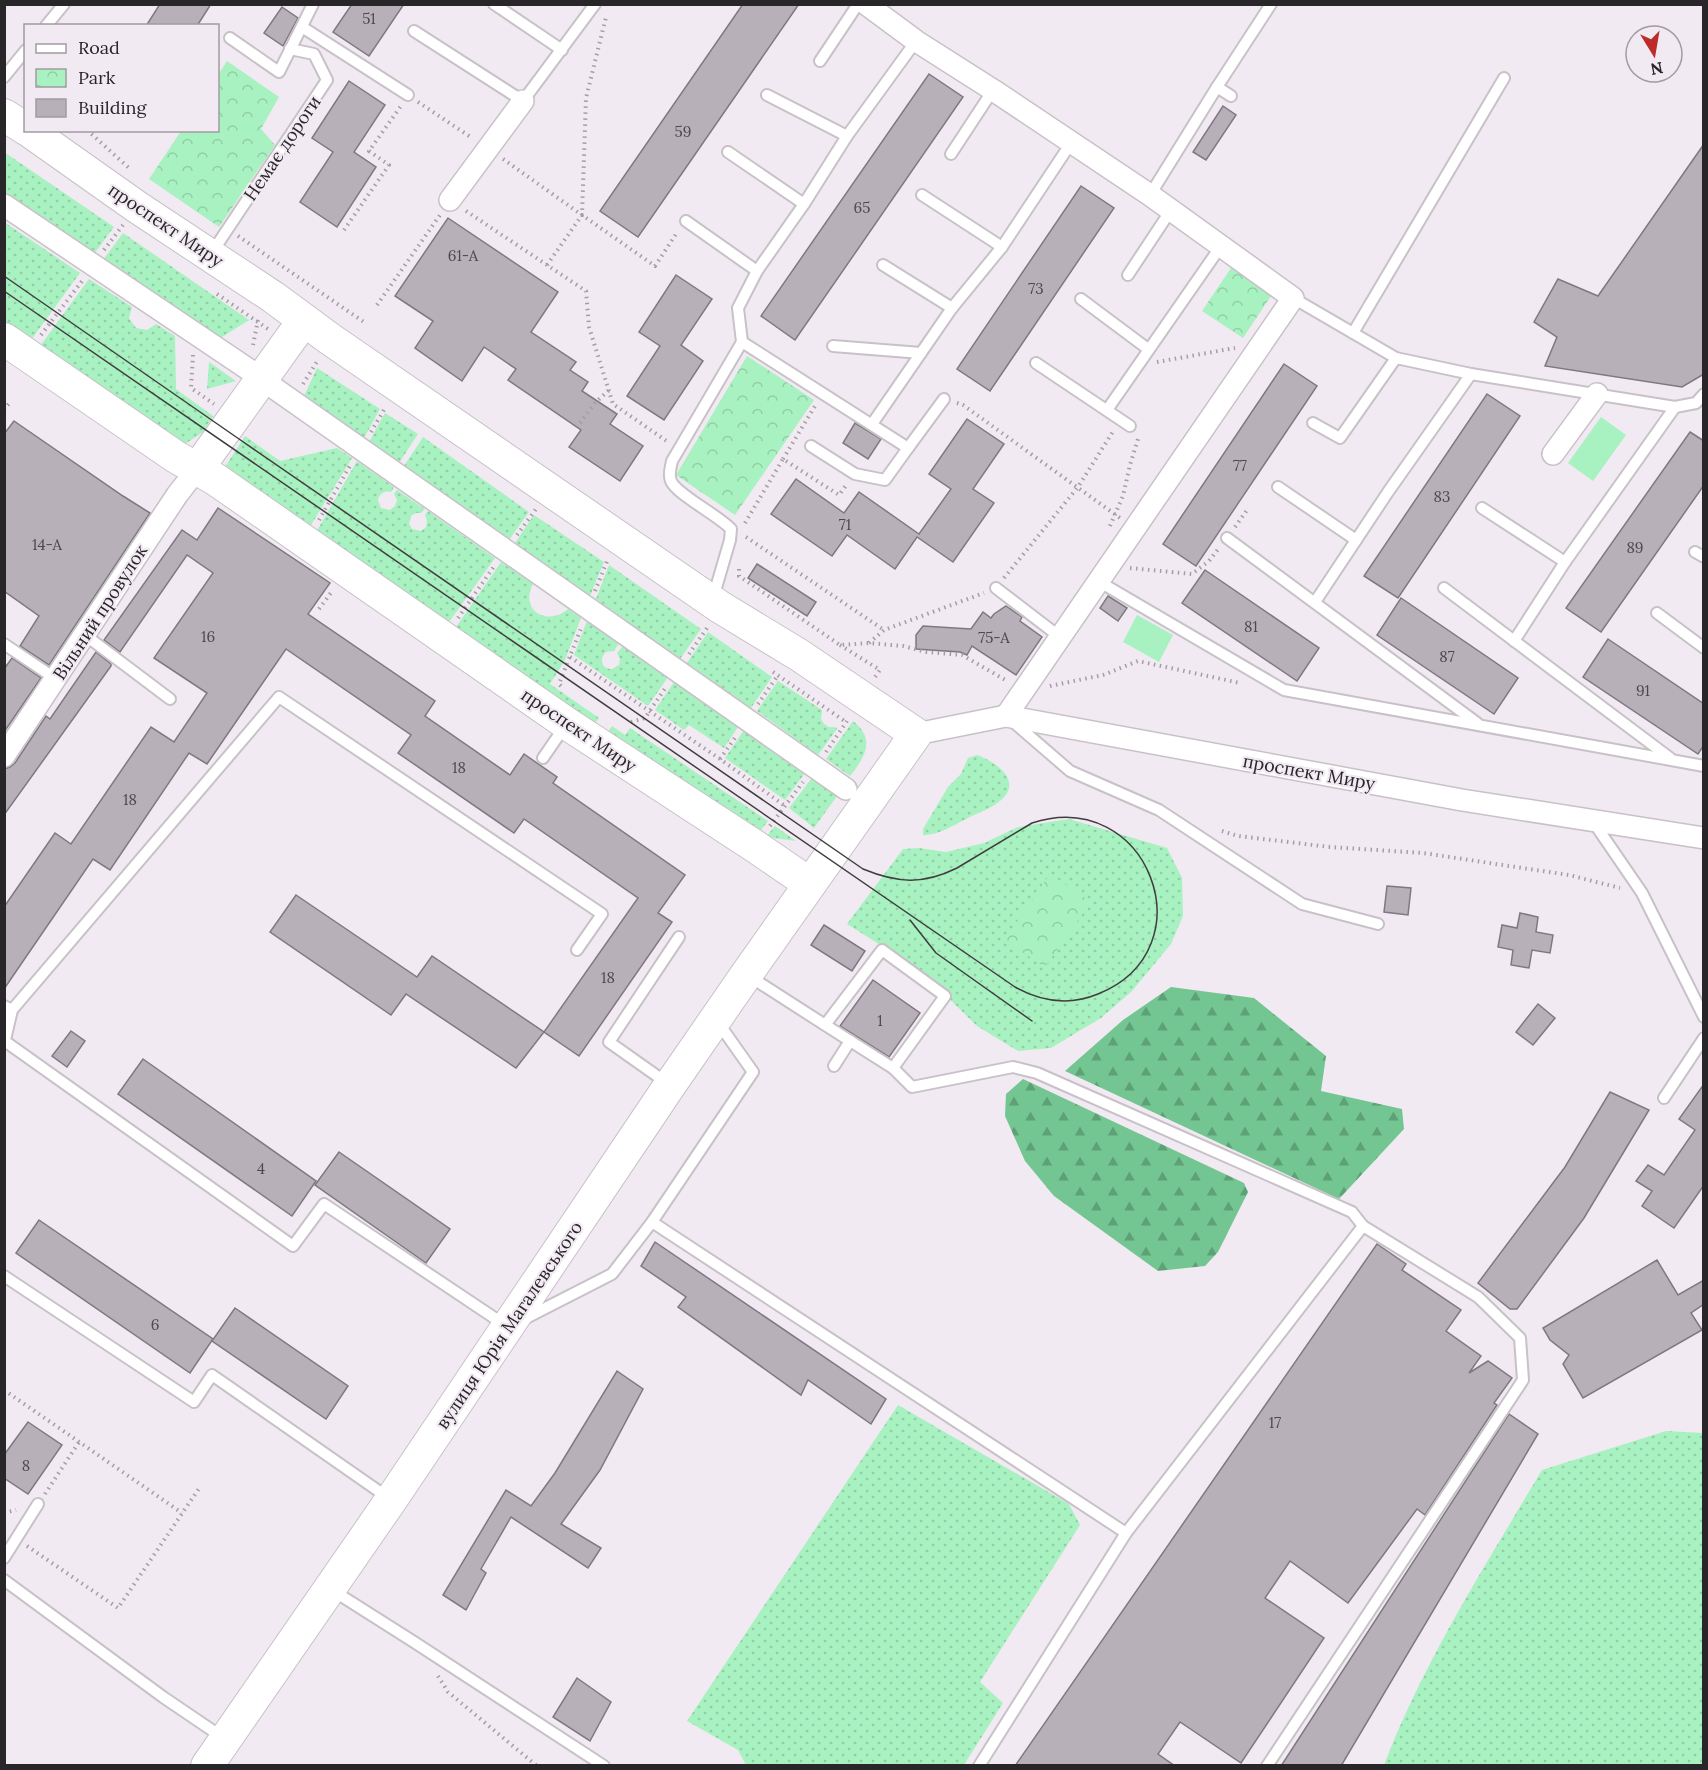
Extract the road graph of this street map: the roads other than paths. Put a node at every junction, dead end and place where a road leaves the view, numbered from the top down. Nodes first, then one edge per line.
1 (64, 4) edge
2 (313, 4) edge
3 (494, 4) edge
4 (595, 4) edge
5 (858, 4) edge
6 (866, 4) edge
7 (1271, 4) edge
8 (48, 24) edge
9 (302, 27) junction
10 (414, 31) dead end
11 (230, 38) dead end
12 (916, 41) junction
13 (290, 49) junction
14 (562, 50) junction
15 (24, 52) edge
16 (820, 61) dead end
17 (4, 77) edge
18 (1504, 78) dead end
19 (1217, 87) junction
20 (993, 90) junction
21 (767, 94) dead end
22 (1231, 96) dead end
23 (409, 100) road end
24 (523, 101) junction
25 (4, 115) edge
26 (24, 128) edge
27 (30, 132) edge
28 (847, 136) junction
29 (1071, 143) junction
30 (728, 152) dead end
31 (951, 154) dead end
32 (922, 195) dead end
33 (1150, 195) junction
34 (450, 200) road end
35 (804, 204) junction
36 (4, 205) edge
37 (1171, 210) junction
38 (686, 221) road end
39 (1221, 246) junction
40 (1002, 247) junction
41 (210, 255) junction
42 (883, 265) dead end
43 (757, 271) junction
44 (1128, 274) dead end
45 (1293, 298) junction
46 (1080, 299) dead end
47 (952, 308) junction
48 (304, 320) junction
49 (1353, 333) junction
50 (4, 339) edge
51 (742, 342) junction
52 (833, 346) dead end
53 (1148, 349) junction
54 (921, 353) junction
55 (1396, 358) junction
56 (1036, 363) dead end
57 (251, 371) dead end
58 (1471, 374) junction
59 (274, 387) dead end
60 (1598, 394) junction
61 (1704, 394) edge
62 (944, 399) road end
63 (1700, 405) edge
64 (1675, 407) junction
65 (1107, 410) junction
66 (1125, 423) road end
67 (1313, 423) dead end
68 (872, 424) junction
69 (811, 446) dead end
70 (908, 448) junction
71 (1552, 454) dead end
72 (198, 468) junction
73 (1278, 487) dead end
74 (1482, 508) dead end
75 (1227, 538) road end
76 (1356, 540) junction
77 (1565, 562) junction
78 (1104, 585) junction
79 (996, 588) dead end
80 (1444, 588) dead end
81 (712, 602) junction
82 (1315, 602) junction
83 (1657, 614) dead end
84 (86, 631) junction
85 (1060, 637) junction
86 (1514, 641) junction
87 (4, 644) edge
88 (1704, 648) edge
89 (56, 679) junction
90 (170, 699) dead end
91 (1006, 716) junction
92 (566, 723) junction
93 (1480, 725) junction
94 (916, 734) junction
95 (4, 756) edge
96 (543, 758) dead end
97 (1672, 760) junction
98 (1704, 766) edge
99 (846, 789) dead end
100 (1592, 820) junction
101 (1704, 838) edge
102 (810, 884) junction
103 (1378, 924) dead end
104 (679, 937) dead end
105 (577, 950) dead end
106 (746, 975) junction
107 (8, 1008) edge
108 (1704, 1017) edge
109 (716, 1019) junction
110 (825, 1025) junction
111 (1704, 1038) edge
112 (850, 1041) junction
113 (5, 1043) edge
114 (834, 1066) dead end
115 (893, 1068) junction
116 (670, 1085) junction
117 (1664, 1098) dead end
118 (652, 1222) junction
119 (1363, 1226) junction
120 (4, 1276) edge
121 (508, 1327) junction
122 (391, 1500) junction
123 (38, 1504) road end
124 (1125, 1533) junction
125 (4, 1558) edge
126 (4, 1580) edge
127 (329, 1588) junction
128 (225, 1739) junction
129 (207, 1766) edge
130 (604, 1766) edge
131 (979, 1766) edge
132 (1267, 1766) edge

1 - 8 lane
2 - 9 lane
3 - 14 lane
4 - 14 lane
5 - 16 lane
6 - 12 street
7 - 19 lane
9 - 13 lane
9 - 23 lane
10 - 24 lane
11 - 13 lane
12 - 20 street
12 - 28 lane
13 - 41 lane, Немає дороги
14 - 24 lane
15 - 17 lane
18 - 49 lane
19 - 22 lane
19 - 33 lane
20 - 29 street
20 - 31 lane
21 - 28 lane
24 - 34 street
25 - 26 street, проспект Миру
27 - 41 street, проспект Миру
28 - 35 lane
29 - 33 street
29 - 40 lane
30 - 35 lane
32 - 40 lane
33 - 37 street
35 - 43 lane
36 - 57 street
37 - 39 street
37 - 44 lane
38 - 43 lane
39 - 45 street
39 - 53 lane
40 - 47 lane
41 - 48 street, проспект Миру
42 - 47 lane
43 - 51 lane
45 - 49 lane
45 - 78 street
46 - 53 lane
47 - 54 lane
48 - 72 street
48 - 81 street, проспект Миру
49 - 55 lane
50 - 72 street, проспект Миру
51 - 68 lane
51 - 81 lane
52 - 54 lane
53 - 65 lane
54 - 68 lane
55 - 58 lane
55 - 67 lane
56 - 65 lane
58 - 60 lane
58 - 76 lane
59 - 99 street
60 - 64 lane
60 - 71 street
61 - 63 lane
62 - 70 lane
63 - 64 lane
64 - 77 lane
65 - 66 lane
68 - 70 lane
69 - 70 lane
72 - 84 street, Вільний провулок
72 - 92 street, проспект Миру
73 - 76 lane
74 - 77 lane
75 - 82 lane
76 - 82 lane
77 - 86 lane
78 - 85 street
78 - 93 lane
79 - 85 lane
80 - 86 lane
81 - 94 street, проспект Миру
82 - 93 lane
83 - 88 lane
84 - 89 street, Вільний провулок
84 - 90 lane
85 - 91 street
86 - 97 lane
87 - 89 lane
89 - 95 street, Вільний провулок
91 - 94 street, проспект Миру
91 - 100 street, проспект Миру
91 - 103 lane
92 - 96 lane
92 - 102 street, проспект Миру
93 - 97 lane
94 - 102 street
97 - 98 lane
100 - 101 street, проспект Миру
100 - 108 lane
102 - 106 street, вулиця Юрія Магалевського
104 - 116 lane
105 - 107 lane
106 - 109 street, вулиця Юрія Магалевського
106 - 110 lane
107 - 113 lane
109 - 116 street, вулиця Юрія Магалевського
109 - 118 lane
110 - 112 lane
110 - 115 lane
111 - 117 lane
112 - 114 lane
112 - 115 lane
113 - 121 lane
115 - 119 lane
116 - 121 street, вулиця Юрія Магалевського
118 - 121 lane
118 - 124 lane
119 - 124 lane
119 - 132 lane
120 - 122 lane
121 - 122 street, вулиця Юрія Магалевського
122 - 127 street, вулиця Юрія Магалевського
123 - 125 lane
124 - 131 lane
126 - 128 lane
127 - 128 street, вулиця Юрія Магалевського
127 - 130 lane
128 - 129 street, вулиця Юрія Магалевського

